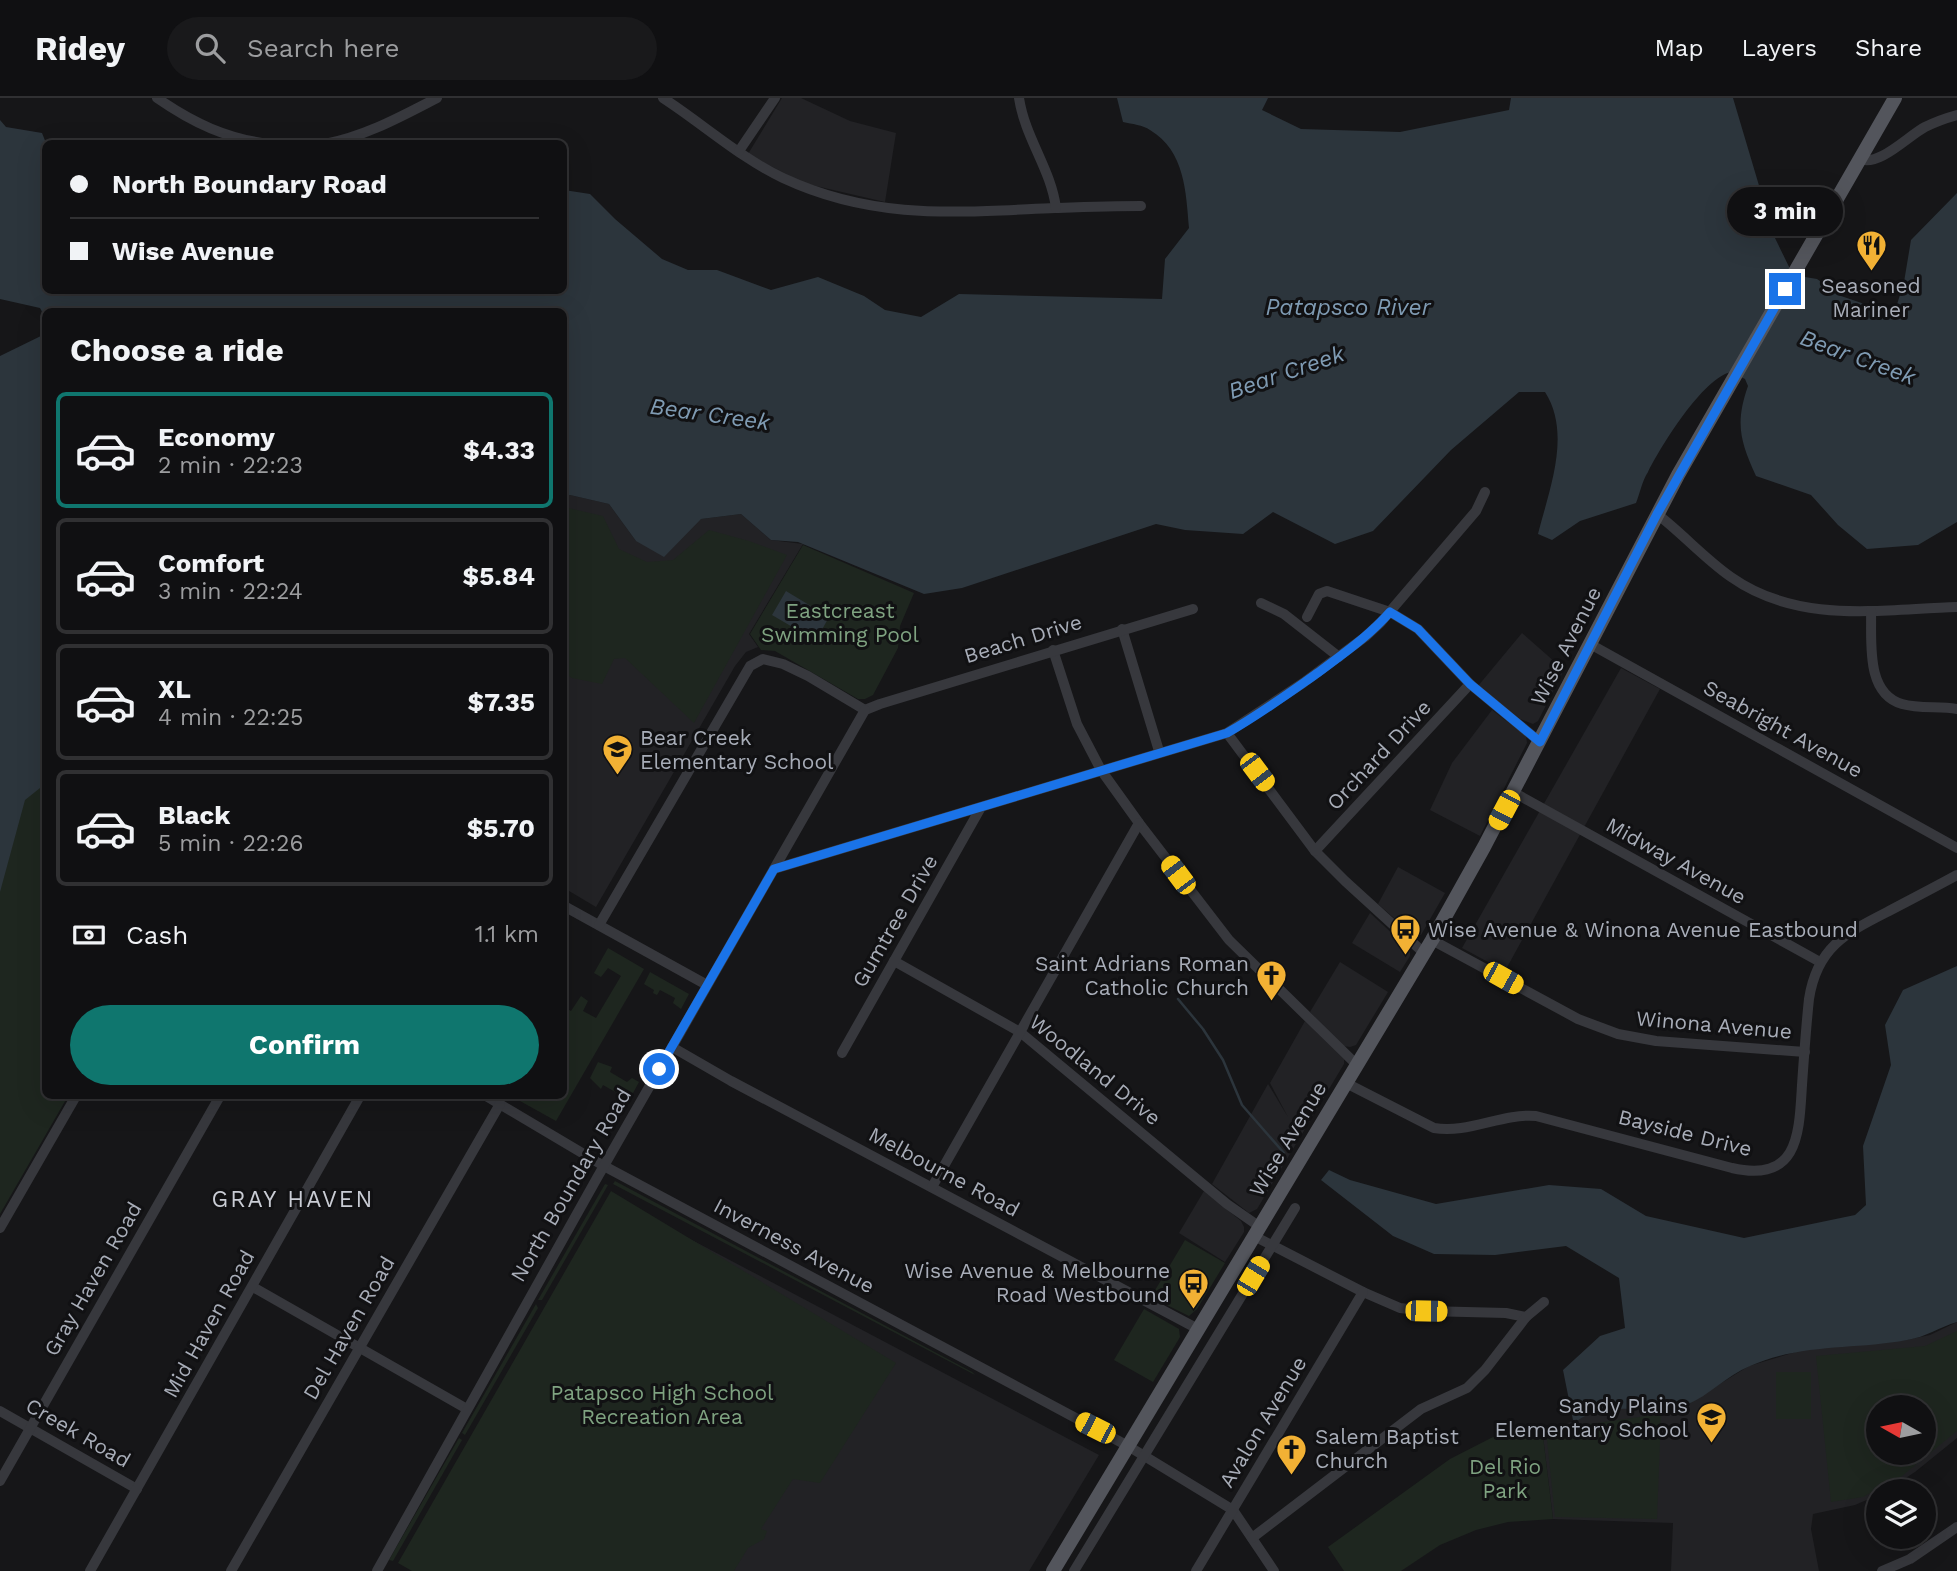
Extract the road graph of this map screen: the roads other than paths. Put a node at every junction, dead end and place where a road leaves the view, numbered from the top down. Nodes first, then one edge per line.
1 (157, 98) edge
2 (437, 98) edge
3 (663, 98) edge
4 (775, 98) edge
5 (1019, 98) edge
6 (1895, 98) edge
7 (1957, 115) edge
8 (244, 140) edge
9 (346, 140) edge
10 (739, 151) junction
11 (1860, 159) junction
12 (1141, 206) dead end
13 (1056, 208) junction
14 (1485, 492) dead end
15 (1657, 514) junction
16 (1261, 603) dead end
17 (1957, 607) edge
18 (1193, 609) dead end
19 (1871, 611) junction
20 (1390, 612) junction
21 (1307, 617) dead end
22 (1122, 629) junction
23 (1590, 644) junction
24 (1053, 650) junction
25 (1339, 657) junction
26 (1470, 684) junction
27 (1957, 709) edge
28 (865, 710) junction
29 (1227, 733) junction
30 (1540, 742) junction
31 (1159, 751) junction
32 (1101, 770) junction
33 (1513, 792) junction
34 (980, 809) junction
35 (1139, 823) junction
36 (1957, 848) edge
37 (1315, 851) junction
38 (774, 869) junction
39 (1957, 875) edge
40 (567, 908) edge
41 (599, 925) junction
42 (1432, 940) junction
43 (1424, 953) junction
44 (894, 961) junction
45 (1820, 962) junction
46 (707, 985) junction
47 (1020, 1032) junction
48 (672, 1047) junction
49 (1805, 1052) junction
50 (842, 1053) dead end
51 (1357, 1065) junction
52 (1346, 1083) junction
53 (74, 1099) edge
54 (218, 1099) edge
55 (358, 1099) edge
56 (491, 1099) edge
57 (500, 1104) junction
58 (604, 1166) junction
59 (932, 1187) junction
60 (1295, 1208) dead end
61 (0, 1228) edge
62 (1257, 1232) junction
63 (1272, 1245) junction
64 (253, 1287) junction
65 (1363, 1292) junction
66 (1544, 1302) dead end
67 (1526, 1317) junction
68 (1198, 1329) junction
69 (359, 1348) junction
70 (467, 1409) junction
71 (0, 1411) edge
72 (30, 1428) junction
73 (1128, 1446) junction
74 (1144, 1456) junction
75 (0, 1481) edge
76 (137, 1489) junction
77 (1233, 1510) junction
78 (1957, 1527) edge
79 (1252, 1538) junction
80 (90, 1571) edge
81 (231, 1571) edge
82 (377, 1571) edge
83 (1053, 1571) edge
84 (1074, 1571) edge
85 (1196, 1571) edge
86 (1274, 1571) edge
87 (1882, 1571) edge

1 - 8 street
2 - 9 street
3 - 10 street
4 - 10 street
5 - 13 street
6 - 11 main road, Wise Avenue
7 - 11 street
10 - 13 street
11 - 15 main road, Wise Avenue
12 - 13 street
14 - 20 street
15 - 19 street
15 - 23 main road, Wise Avenue
16 - 25 street
17 - 19 street
18 - 22 street, Beach Drive
19 - 27 street
20 - 21 street
20 - 25 street
20 - 26 street
22 - 24 street, Beach Drive
22 - 31 street
23 - 30 main road, Wise Avenue
23 - 36 street, Seabright Avenue
24 - 28 street, Beach Drive
24 - 32 street
25 - 29 street
26 - 30 street
26 - 37 street, Orchard Drive
28 - 38 street, North Boundary Road
28 - 41 street
29 - 31 street
29 - 37 street
30 - 33 main road, Wise Avenue
31 - 32 street
32 - 34 street
32 - 35 street
33 - 42 main road, Wise Avenue
33 - 45 street, Midway Avenue
34 - 38 street
34 - 44 street, Gumtree Drive
35 - 47 street
35 - 51 street
37 - 43 street
38 - 46 street, North Boundary Road
39 - 45 street, Bayside Drive
40 - 41 street
41 - 46 street
42 - 43 main road, Wise Avenue
42 - 49 street, Winona Avenue
43 - 51 main road, Wise Avenue
44 - 47 street, Woodland Drive
44 - 50 street, Gumtree Drive
45 - 49 street, Bayside Drive
46 - 48 street, North Boundary Road
47 - 59 street
47 - 62 street, Woodland Drive
48 - 58 street, North Boundary Road
48 - 59 street, Melbourne Road
49 - 52 street, Bayside Drive
51 - 52 main road, Wise Avenue
52 - 62 main road, Wise Avenue
53 - 61 street
54 - 72 street, Gray Haven Road
55 - 64 street, Mid Haven Road
56 - 57 street, Inverness Avenue
57 - 58 street, Inverness Avenue
57 - 69 street, Del Haven Road
58 - 70 street, North Boundary Road
58 - 73 street, Inverness Avenue
59 - 68 street, Melbourne Road
60 - 63 street, Wise Avenue
62 - 63 street, Woodland Drive
62 - 68 main road, Wise Avenue
63 - 65 street, Woodland Drive
63 - 74 street, Wise Avenue
64 - 69 street
64 - 76 street, Mid Haven Road
65 - 67 street, Woodland Drive
65 - 77 street, Avalon Avenue
66 - 67 street
67 - 79 street
68 - 73 main road, Wise Avenue
69 - 70 street
69 - 81 street, Del Haven Road
70 - 82 street, North Boundary Road
71 - 72 street, Creek Road
72 - 75 street, Gray Haven Road
72 - 76 street, Creek Road
73 - 74 street, Inverness Avenue
73 - 83 main road, Wise Avenue
74 - 77 street, Inverness Avenue
74 - 84 street, Wise Avenue
76 - 80 street, Mid Haven Road
77 - 79 street
77 - 85 street, Avalon Avenue
78 - 87 street
79 - 86 street

